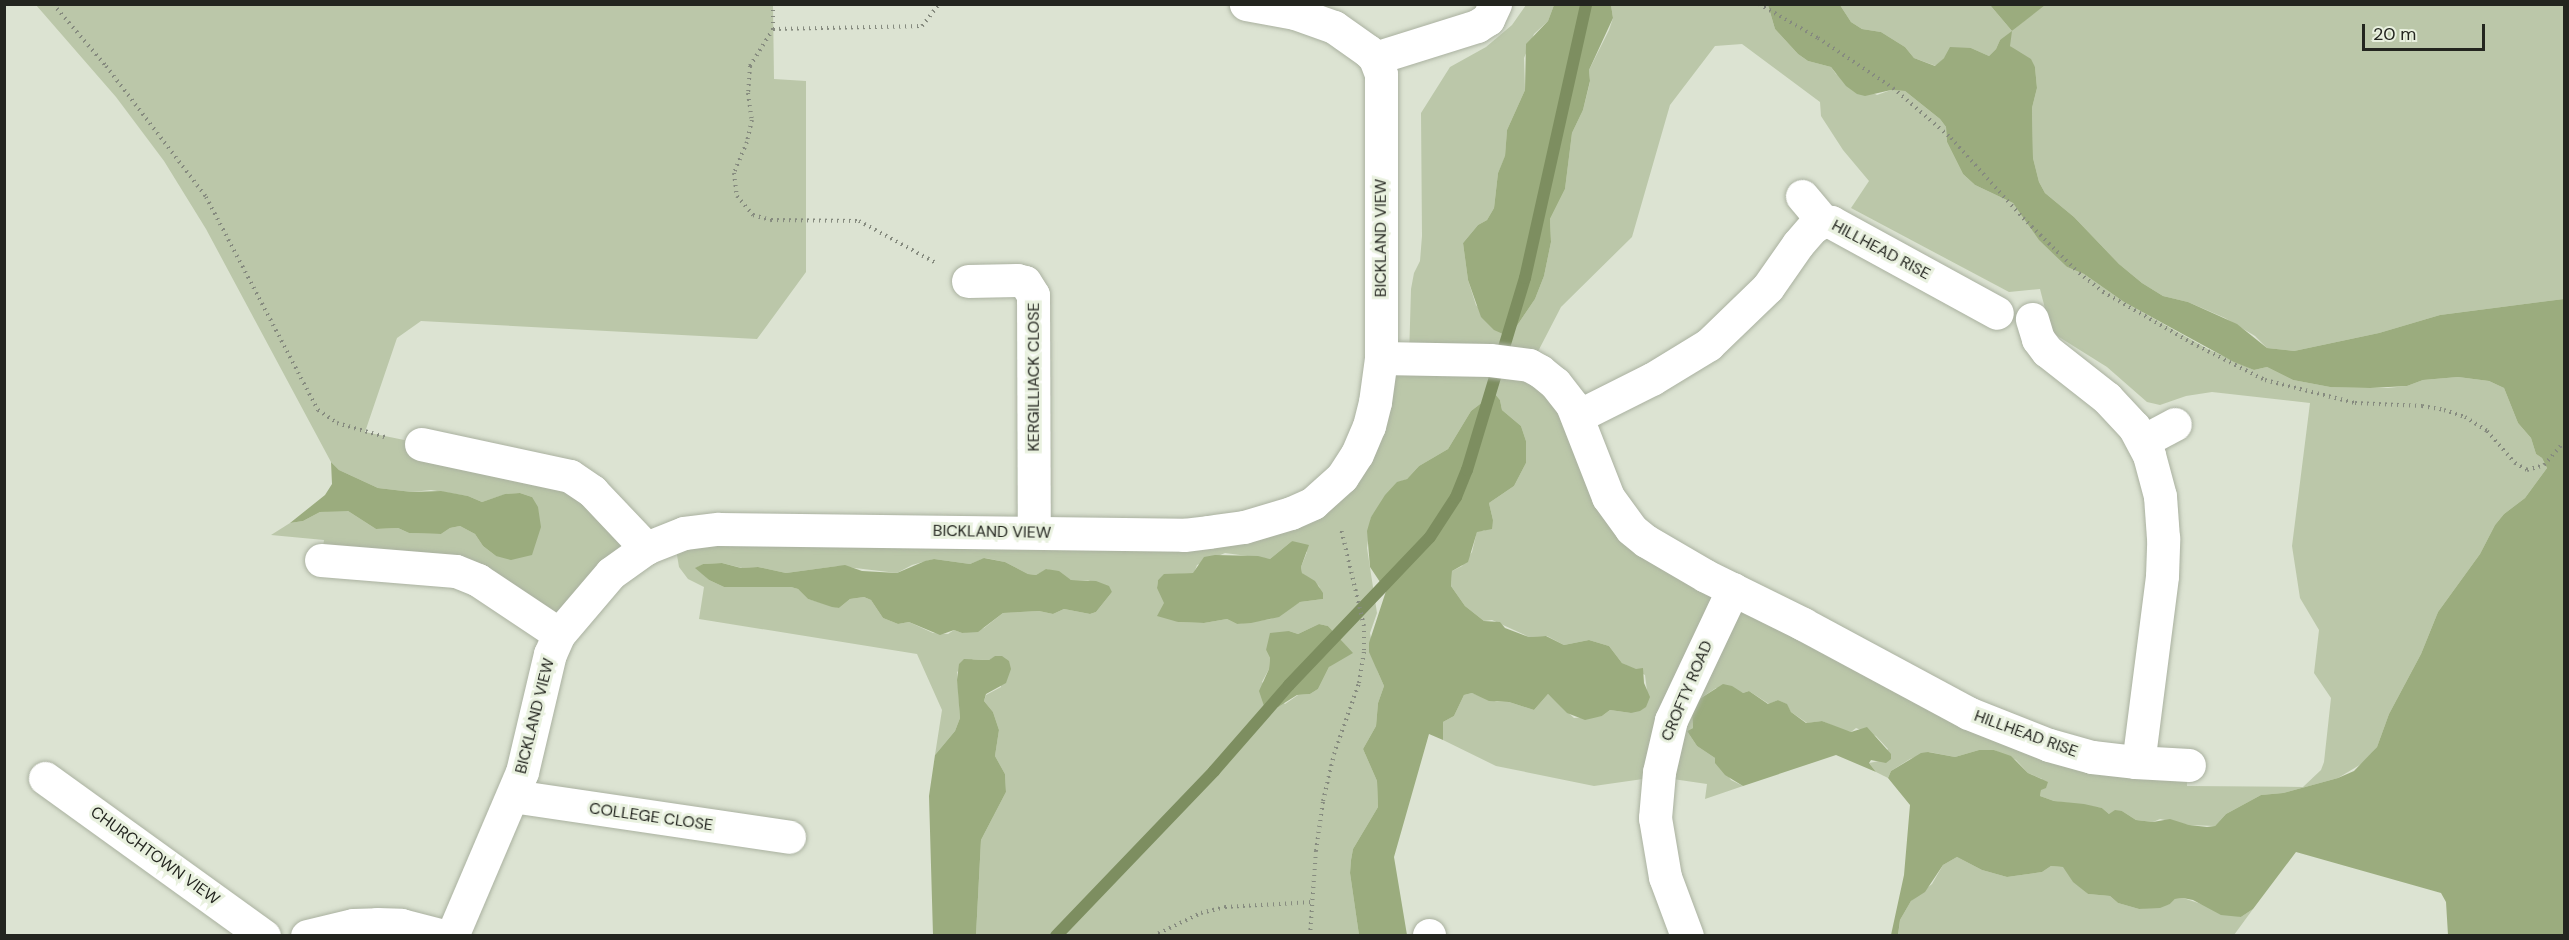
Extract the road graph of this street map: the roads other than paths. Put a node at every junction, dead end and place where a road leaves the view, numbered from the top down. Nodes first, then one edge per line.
1 (1246, 4) edge
2 (1495, 4) edge
3 (1375, 58) junction
4 (1802, 196) dead end
5 (1823, 221) junction
6 (968, 280) road end
7 (1997, 313) dead end
8 (2032, 319) dead end
9 (1381, 358) junction
10 (1578, 416) junction
11 (2175, 424) dead end
12 (2143, 441) junction
13 (421, 444) road end
14 (1034, 532) junction
15 (646, 548) junction
16 (321, 560) dead end
17 (1733, 589) junction
18 (559, 634) junction
19 (2135, 762) junction
20 (2189, 765) dead end
21 (45, 778) dead end
22 (513, 796) junction
23 (789, 837) dead end
24 (264, 936) edge
25 (308, 936) edge
26 (444, 936) edge
27 (452, 936) edge
28 (1687, 936) edge

1 - 3 street
2 - 3 street
3 - 9 street, BICKLAND VIEW
4 - 5 street
5 - 7 street, HILLHEAD RISE
5 - 10 street, HILLHEAD RISE
6 - 14 street, KERGILLIACK CLOSE
8 - 12 street
9 - 10 street, HILLHEAD RISE
9 - 14 street, BICKLAND VIEW
10 - 17 street, HILLHEAD RISE
11 - 12 street
12 - 19 street
13 - 15 street
14 - 15 street, BICKLAND VIEW
15 - 18 street, BICKLAND VIEW
16 - 18 street
17 - 19 street, HILLHEAD RISE
17 - 28 street, CROFTY ROAD
18 - 22 street, BICKLAND VIEW
19 - 20 street, HILLHEAD RISE
21 - 24 street, CHURCHTOWN VIEW
22 - 23 street, COLLEGE CLOSE
22 - 27 street, BICKLAND VIEW
25 - 26 street

